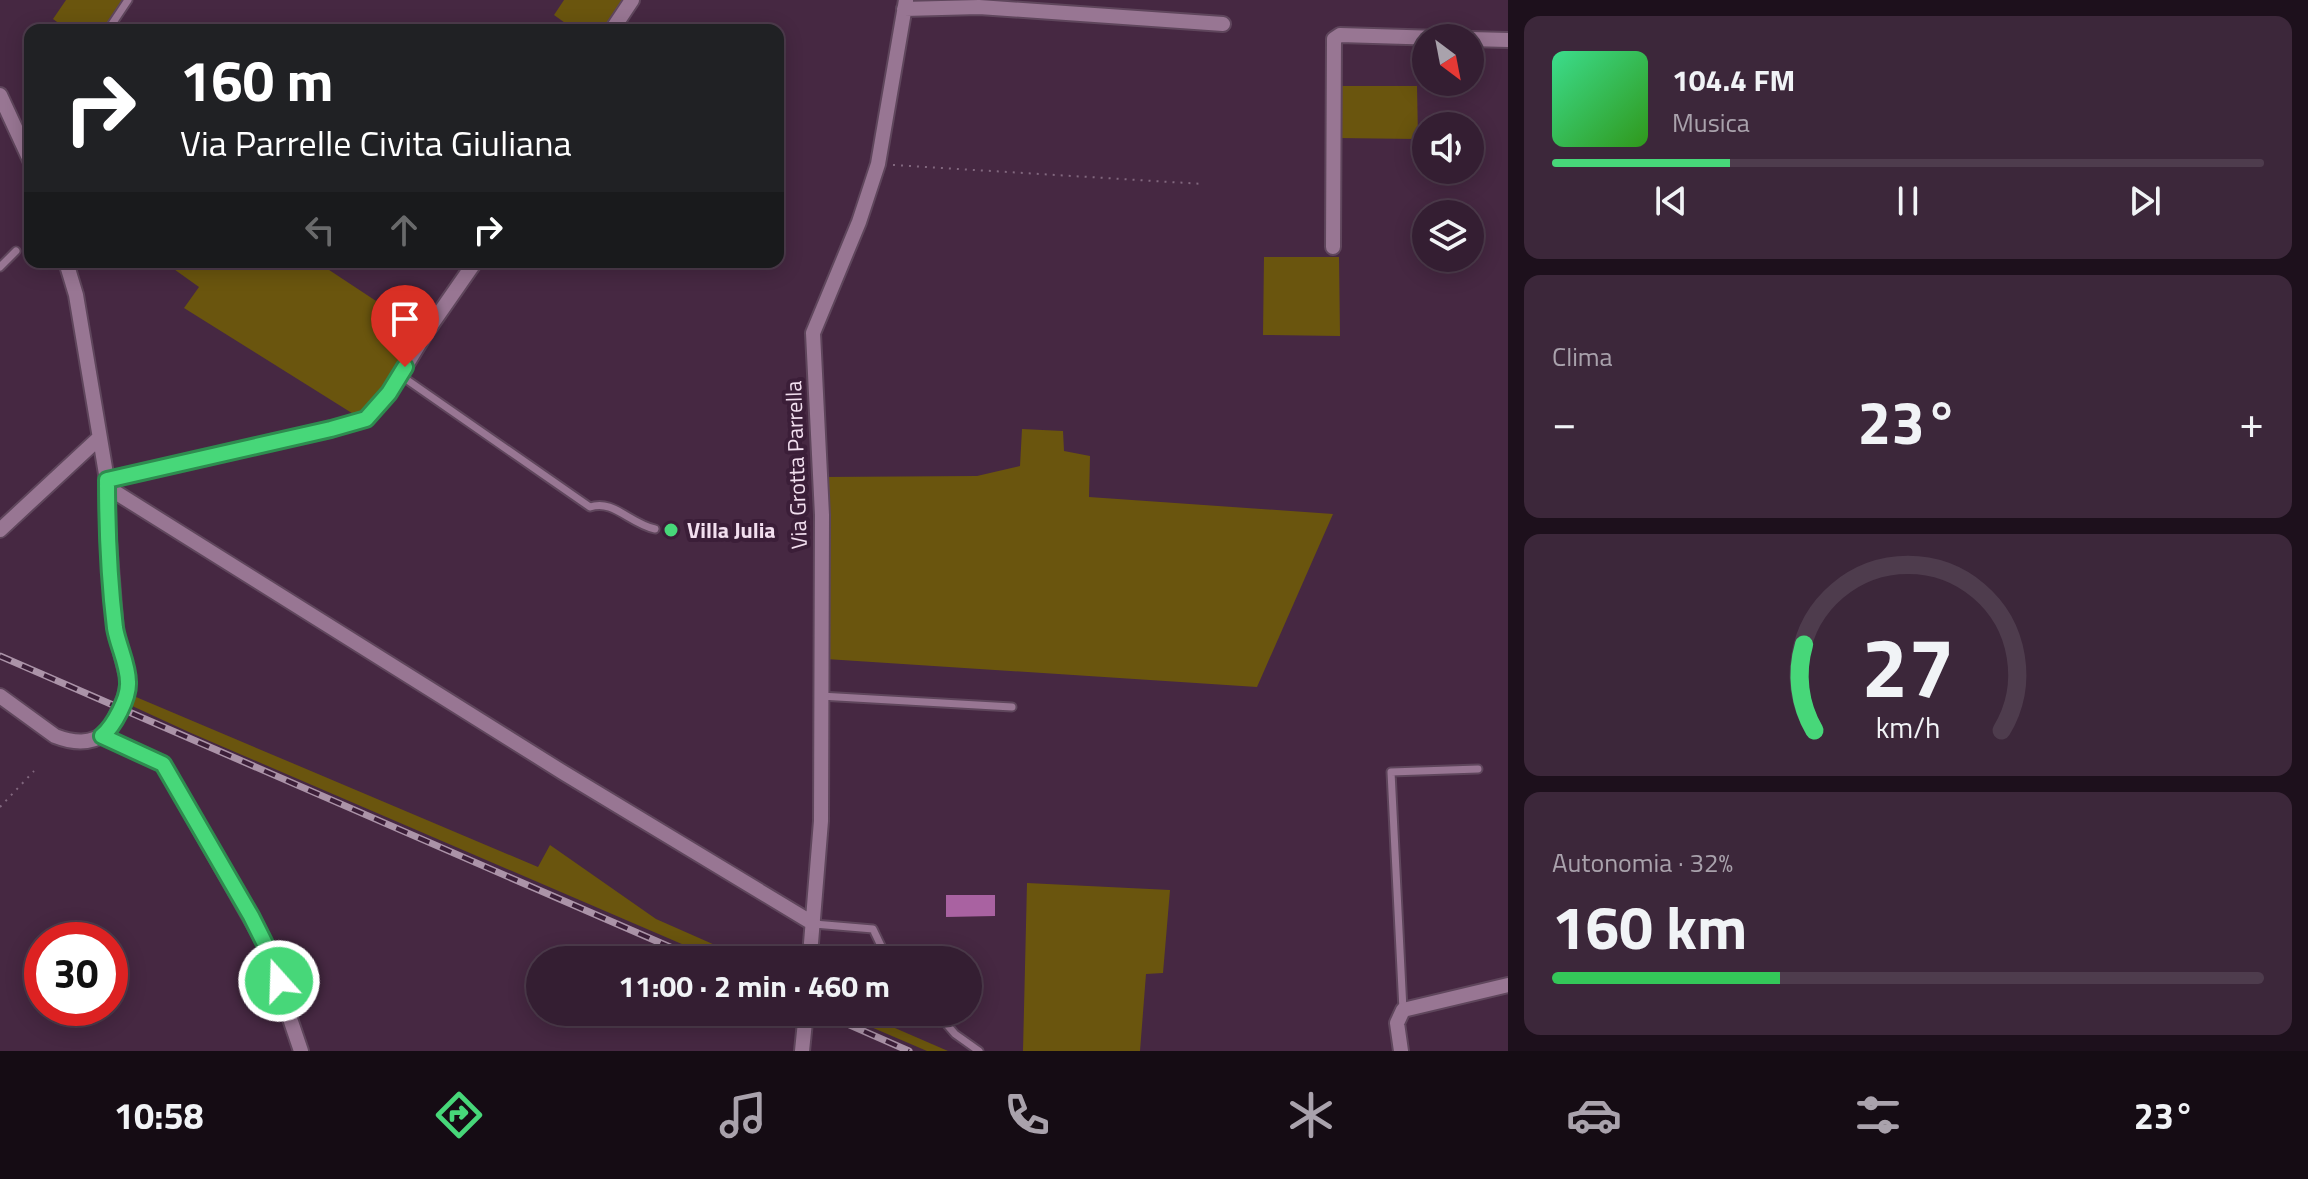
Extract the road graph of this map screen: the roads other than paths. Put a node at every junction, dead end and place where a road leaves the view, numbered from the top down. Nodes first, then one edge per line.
1 (128, 0) edge
2 (632, 0) edge
3 (905, 4) edge
4 (112, 24) edge
5 (616, 24) edge
6 (1223, 24) dead end
7 (1412, 37) edge
8 (1484, 39) edge
9 (1508, 40) edge
10 (0, 95) edge
11 (24, 142) edge
12 (1333, 247) dead end
13 (16, 251) dead end
14 (0, 267) edge
15 (68, 268) edge
16 (471, 268) edge
17 (400, 375) junction
18 (98, 439) junction
19 (107, 484) junction
20 (655, 529) dead end
21 (0, 530) edge
22 (0, 696) edge
23 (820, 696) junction
24 (1012, 707) dead end
25 (107, 731) junction
26 (1478, 769) dead end
27 (814, 924) junction
28 (811, 943) dead end
29 (881, 946) edge
30 (1508, 985) edge
31 (1403, 1010) junction
32 (804, 1026) edge
33 (948, 1026) edge
34 (301, 1051) edge
35 (802, 1051) edge
36 (979, 1051) edge
37 (1401, 1051) edge

1 - 4 lane
2 - 5 street
3 - 6 street
3 - 23 street, Via Grotta Parrella
7 - 12 street
8 - 9 street
10 - 11 street
13 - 14 lane
15 - 18 street
16 - 17 street
17 - 19 street
17 - 20 lane
18 - 19 street
18 - 21 street
19 - 25 street, bridge
19 - 27 street
22 - 25 street
23 - 24 lane
23 - 27 street, Via Grotta Parrella
25 - 34 street
26 - 31 lane
27 - 28 street, Via Grotta Parrella
27 - 29 lane
30 - 31 street
31 - 37 street
32 - 35 street
33 - 36 lane

